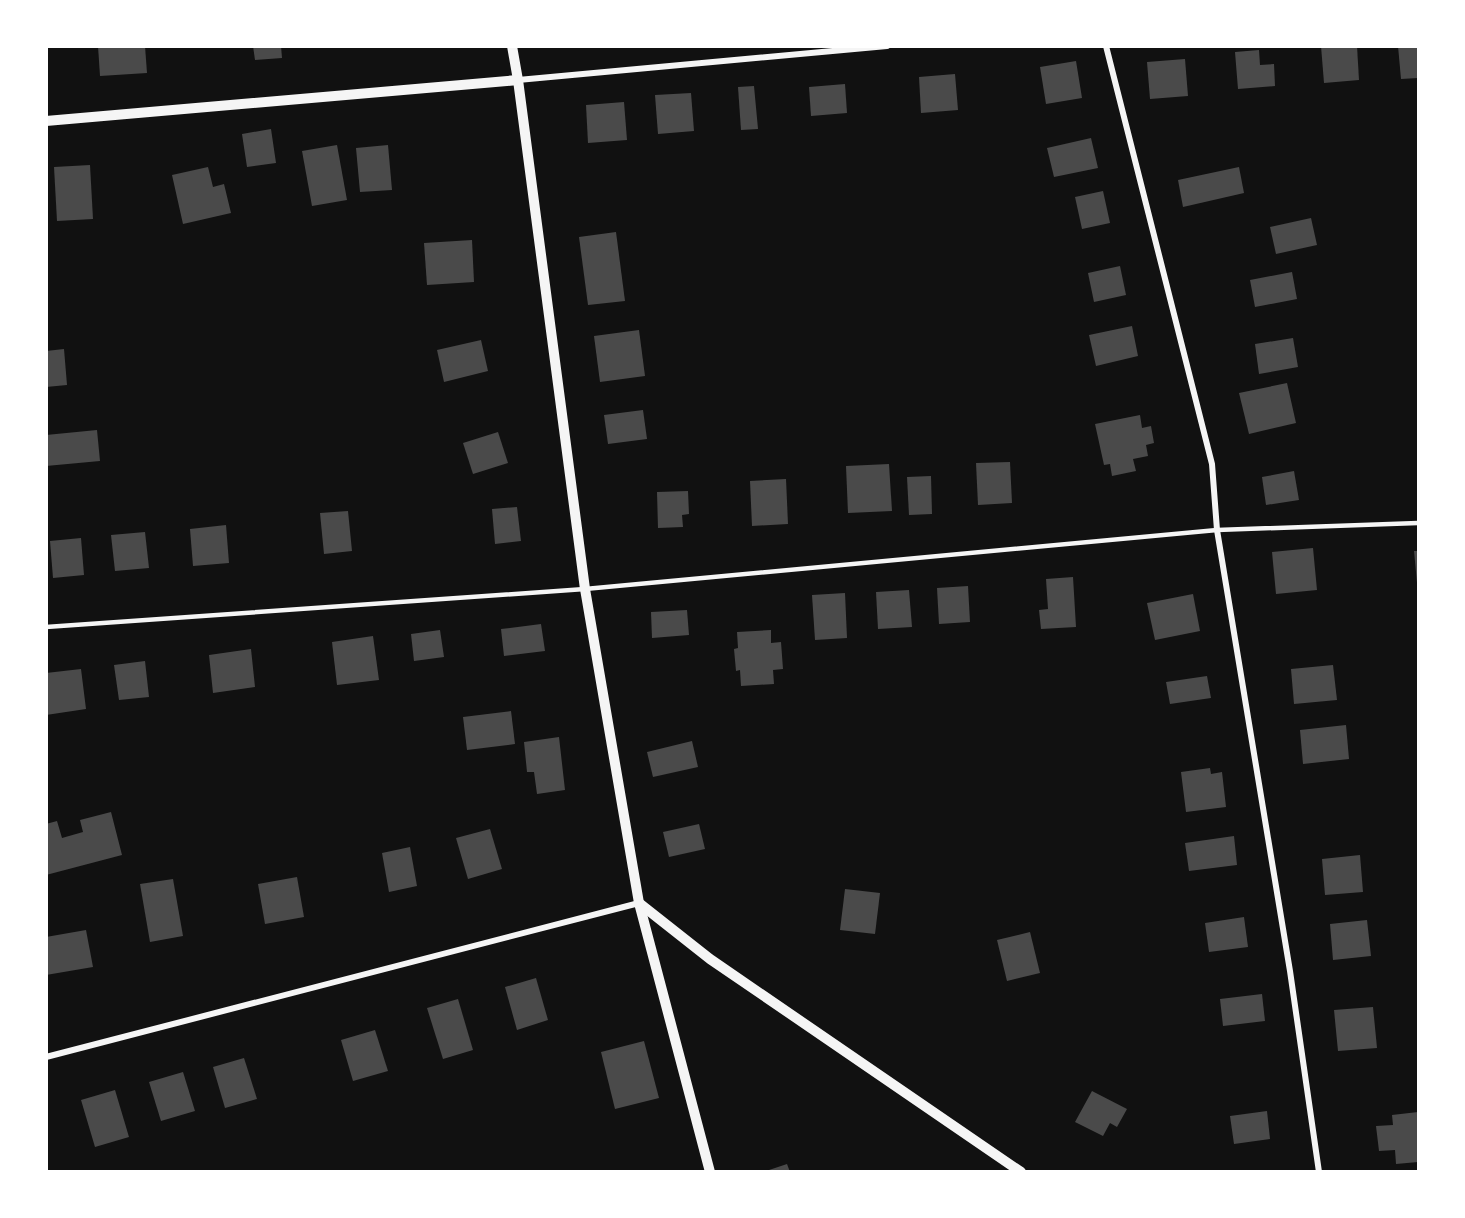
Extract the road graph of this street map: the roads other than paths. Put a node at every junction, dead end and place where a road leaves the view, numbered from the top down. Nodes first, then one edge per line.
1 (512, 46) edge
2 (887, 46) edge
3 (1106, 46) edge
4 (518, 80) junction
5 (46, 121) edge
6 (1419, 523) edge
7 (1216, 530) junction
8 (585, 589) junction
9 (46, 627) edge
10 (639, 903) junction
11 (46, 1057) edge
12 (710, 1172) edge
13 (1021, 1172) edge
14 (1319, 1172) edge

1 - 4 street
2 - 4 street
3 - 7 street
4 - 5 street
4 - 8 street
6 - 7 lane
7 - 8 lane
7 - 14 street
8 - 9 lane
8 - 10 street
10 - 11 street
10 - 12 street
10 - 13 street

